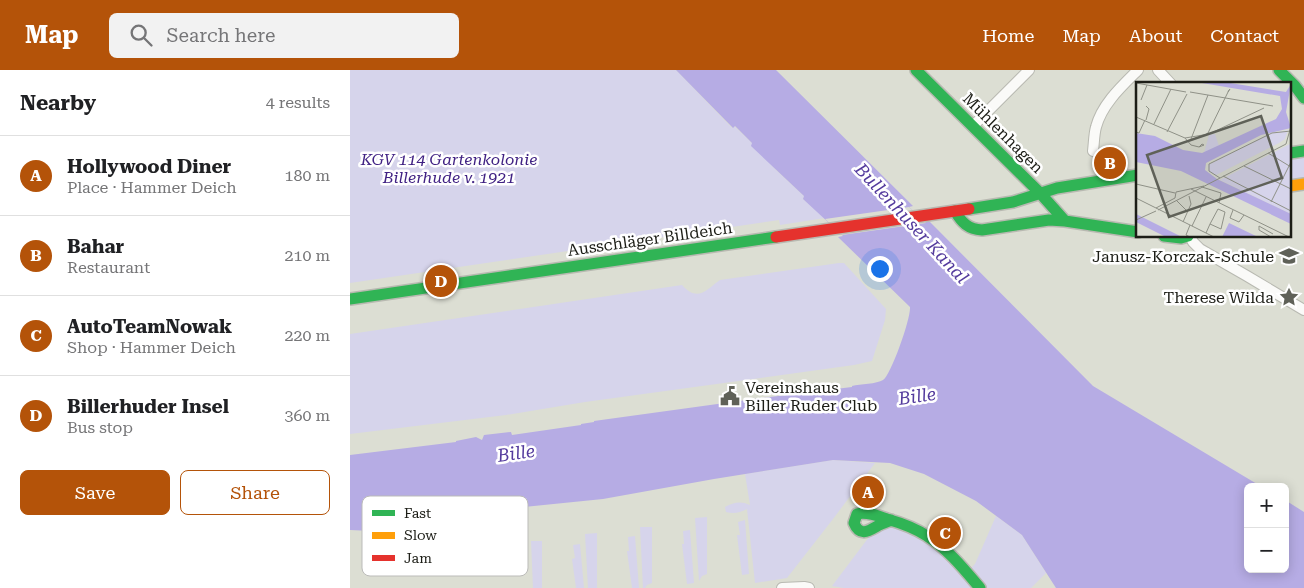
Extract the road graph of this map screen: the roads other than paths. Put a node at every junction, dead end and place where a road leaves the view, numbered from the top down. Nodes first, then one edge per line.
1 (916, 70) edge
2 (1029, 70) edge
3 (1138, 70) edge
4 (1158, 70) edge
5 (1279, 70) edge
6 (1170, 82) edge
7 (1300, 87) edge
8 (1304, 98) edge
9 (973, 126) junction
10 (1094, 150) dead end
11 (1136, 175) edge
12 (1040, 193) junction
13 (955, 211) junction
14 (1065, 221) junction
15 (1136, 232) edge
16 (1190, 238) edge
17 (350, 299) edge
18 (1304, 310) edge
19 (891, 520) dead end
20 (785, 588) edge
21 (809, 588) edge
22 (980, 588) edge

1 - 9 street, Mühlenhagen
2 - 9 street
3 - 10 street
4 - 6 street
5 - 7 street
7 - 8 street
9 - 12 street, Mühlenhagen
11 - 12 street, Ausschläger Billdeich
12 - 13 street, Ausschläger Billdeich
12 - 14 street, Mühlenhagen
13 - 14 street
13 - 17 street, Ausschläger Billdeich
14 - 15 street
16 - 18 street
19 - 22 street
20 - 21 street

